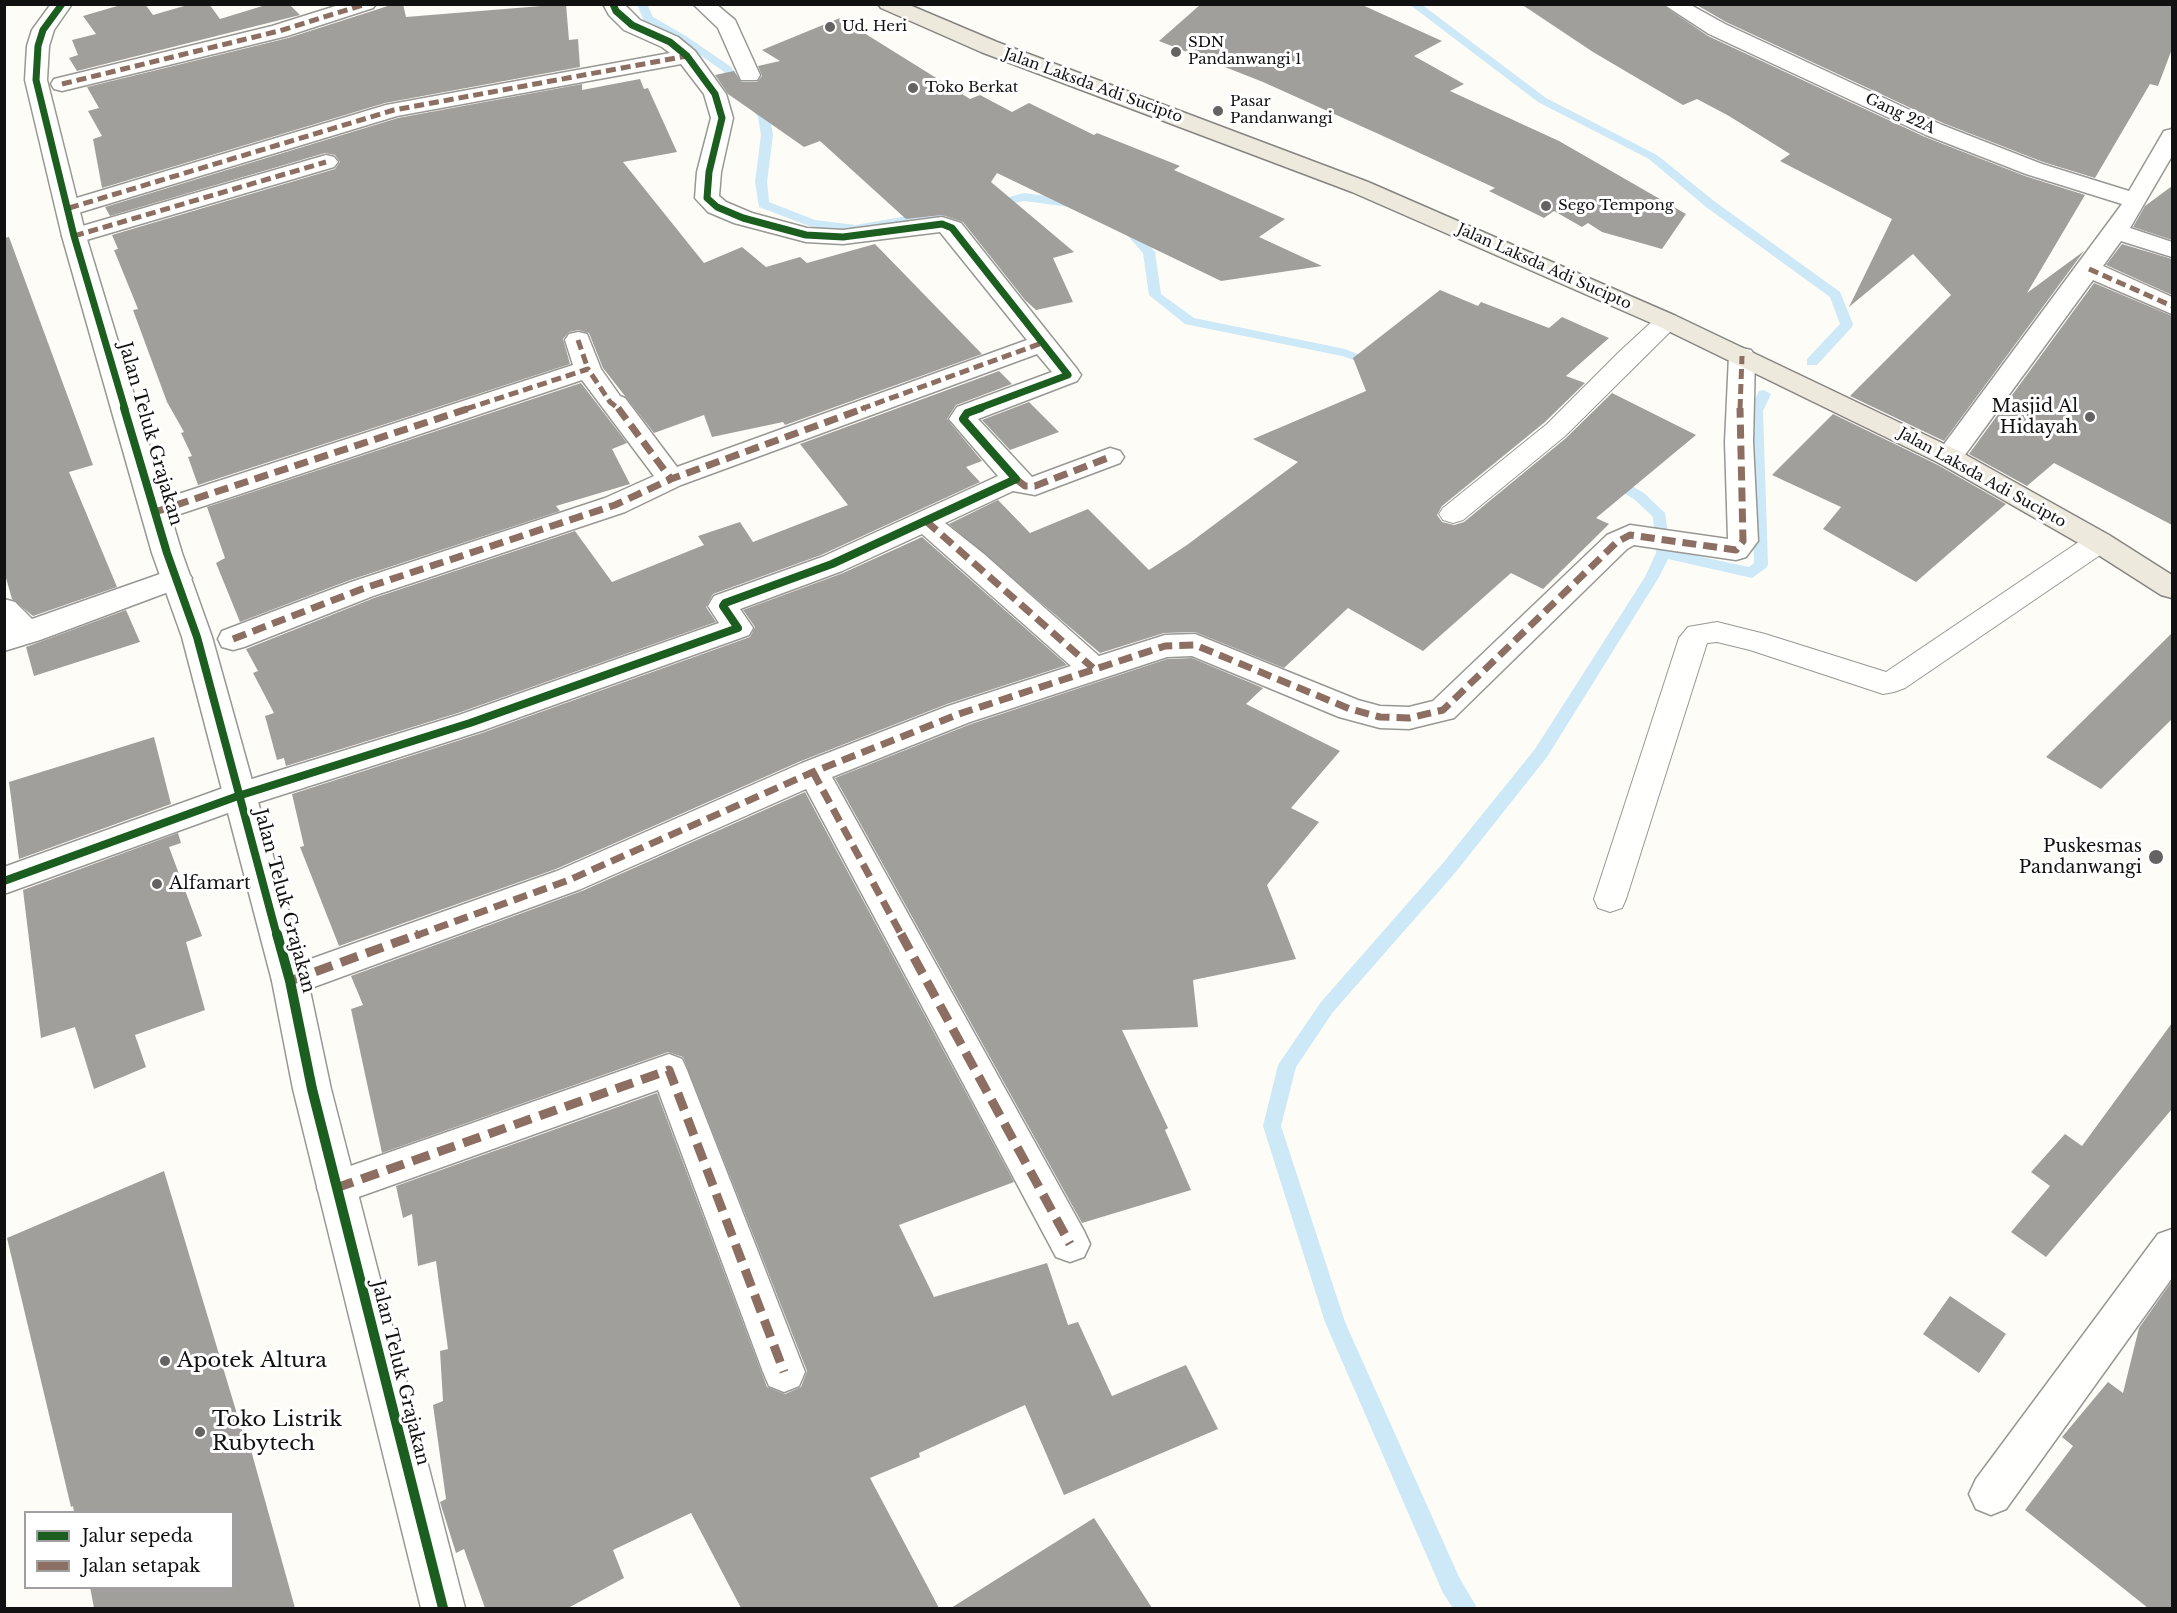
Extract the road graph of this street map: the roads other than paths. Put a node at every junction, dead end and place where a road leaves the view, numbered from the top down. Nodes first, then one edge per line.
1 (62, 4) edge
2 (366, 4) edge
3 (613, 4) edge
4 (703, 4) edge
5 (888, 4) edge
6 (1673, 4) edge
7 (687, 56) junction
8 (749, 75) dead end
9 (62, 84) dead end
10 (2172, 136) edge
11 (326, 162) dead end
12 (2136, 201) junction
13 (71, 222) junction
14 (2114, 231) junction
15 (2172, 250) edge
16 (2089, 269) junction
17 (2172, 306) edge
18 (1667, 321) junction
19 (578, 340) dead end
20 (1042, 343) junction
21 (1742, 356) junction
22 (588, 369) junction
23 (1110, 457) dead end
24 (1949, 457) junction
25 (671, 478) junction
26 (1016, 479) junction
27 (155, 512) junction
28 (1453, 514) dead end
29 (926, 521) junction
30 (2099, 542) junction
31 (177, 578) junction
32 (2172, 588) edge
33 (4, 609) edge
34 (17, 636) edge
35 (233, 639) dead end
36 (1093, 668) junction
37 (813, 772) junction
38 (238, 796) junction
39 (4, 881) edge
40 (1610, 899) dead end
41 (290, 981) junction
42 (336, 1188) junction
43 (1070, 1244) dead end
44 (2172, 1247) edge
45 (784, 1372) dead end
46 (1991, 1494) dead end
47 (442, 1608) edge

1 - 13 street, Jalan Teluk Grajakan
2 - 9 street
3 - 7 street
4 - 8 street
5 - 18 main road, Jalan Laksda Adi Sucipto
6 - 12 street, Gang 22A
7 - 13 street
7 - 20 street
10 - 12 street
11 - 13 street
12 - 14 street
13 - 27 street, Jalan Teluk Grajakan
14 - 15 street
14 - 16 street
16 - 17 street
16 - 24 street
18 - 21 main road, Jalan Laksda Adi Sucipto
18 - 28 lane
19 - 22 street
20 - 25 street
20 - 26 street
21 - 24 main road, Jalan Laksda Adi Sucipto
21 - 36 street
22 - 25 street
22 - 27 street
23 - 26 street
24 - 30 main road, Jalan Laksda Adi Sucipto
25 - 35 street
26 - 29 street
27 - 31 street, Jalan Teluk Grajakan
29 - 36 street
29 - 38 street
30 - 32 main road, Jalan Laksda Adi Sucipto
30 - 40 lane
31 - 34 street
31 - 38 street, Jalan Teluk Grajakan
33 - 34 street
36 - 37 street
37 - 41 street
37 - 43 street
38 - 39 street
38 - 41 street, Jalan Teluk Grajakan
41 - 42 street, Jalan Teluk Grajakan
42 - 45 street
42 - 47 street, Jalan Teluk Grajakan
44 - 46 street

